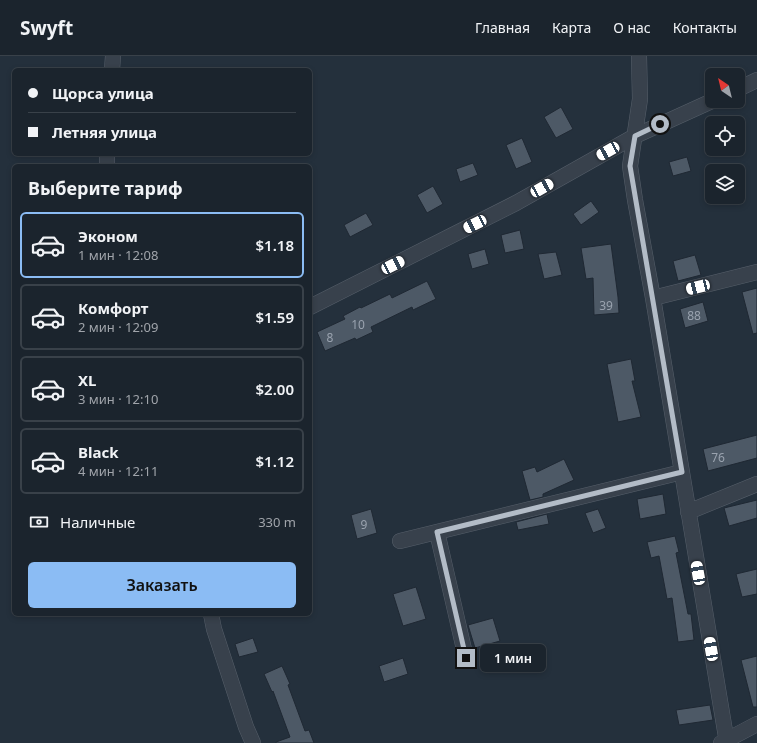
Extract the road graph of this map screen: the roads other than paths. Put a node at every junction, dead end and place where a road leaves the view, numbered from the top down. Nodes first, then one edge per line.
1 (113, 56) edge
2 (639, 56) edge
3 (112, 68) edge
4 (757, 80) edge
5 (745, 85) edge
6 (705, 104) edge
7 (635, 136) junction
8 (757, 272) edge
9 (653, 298) junction
10 (312, 306) edge
11 (682, 472) junction
12 (757, 484) edge
13 (688, 512) junction
14 (437, 532) junction
15 (400, 541) dead end
16 (211, 616) edge
17 (466, 658) dead end
18 (757, 724) edge
19 (725, 742) edge
20 (253, 743) edge

1 - 3 street
2 - 7 street
4 - 5 street
6 - 7 street
7 - 9 street
7 - 10 street
8 - 9 street
9 - 11 street
11 - 13 street
11 - 14 street
12 - 13 street
13 - 19 street
14 - 15 street
14 - 17 street
16 - 20 street
18 - 19 street

